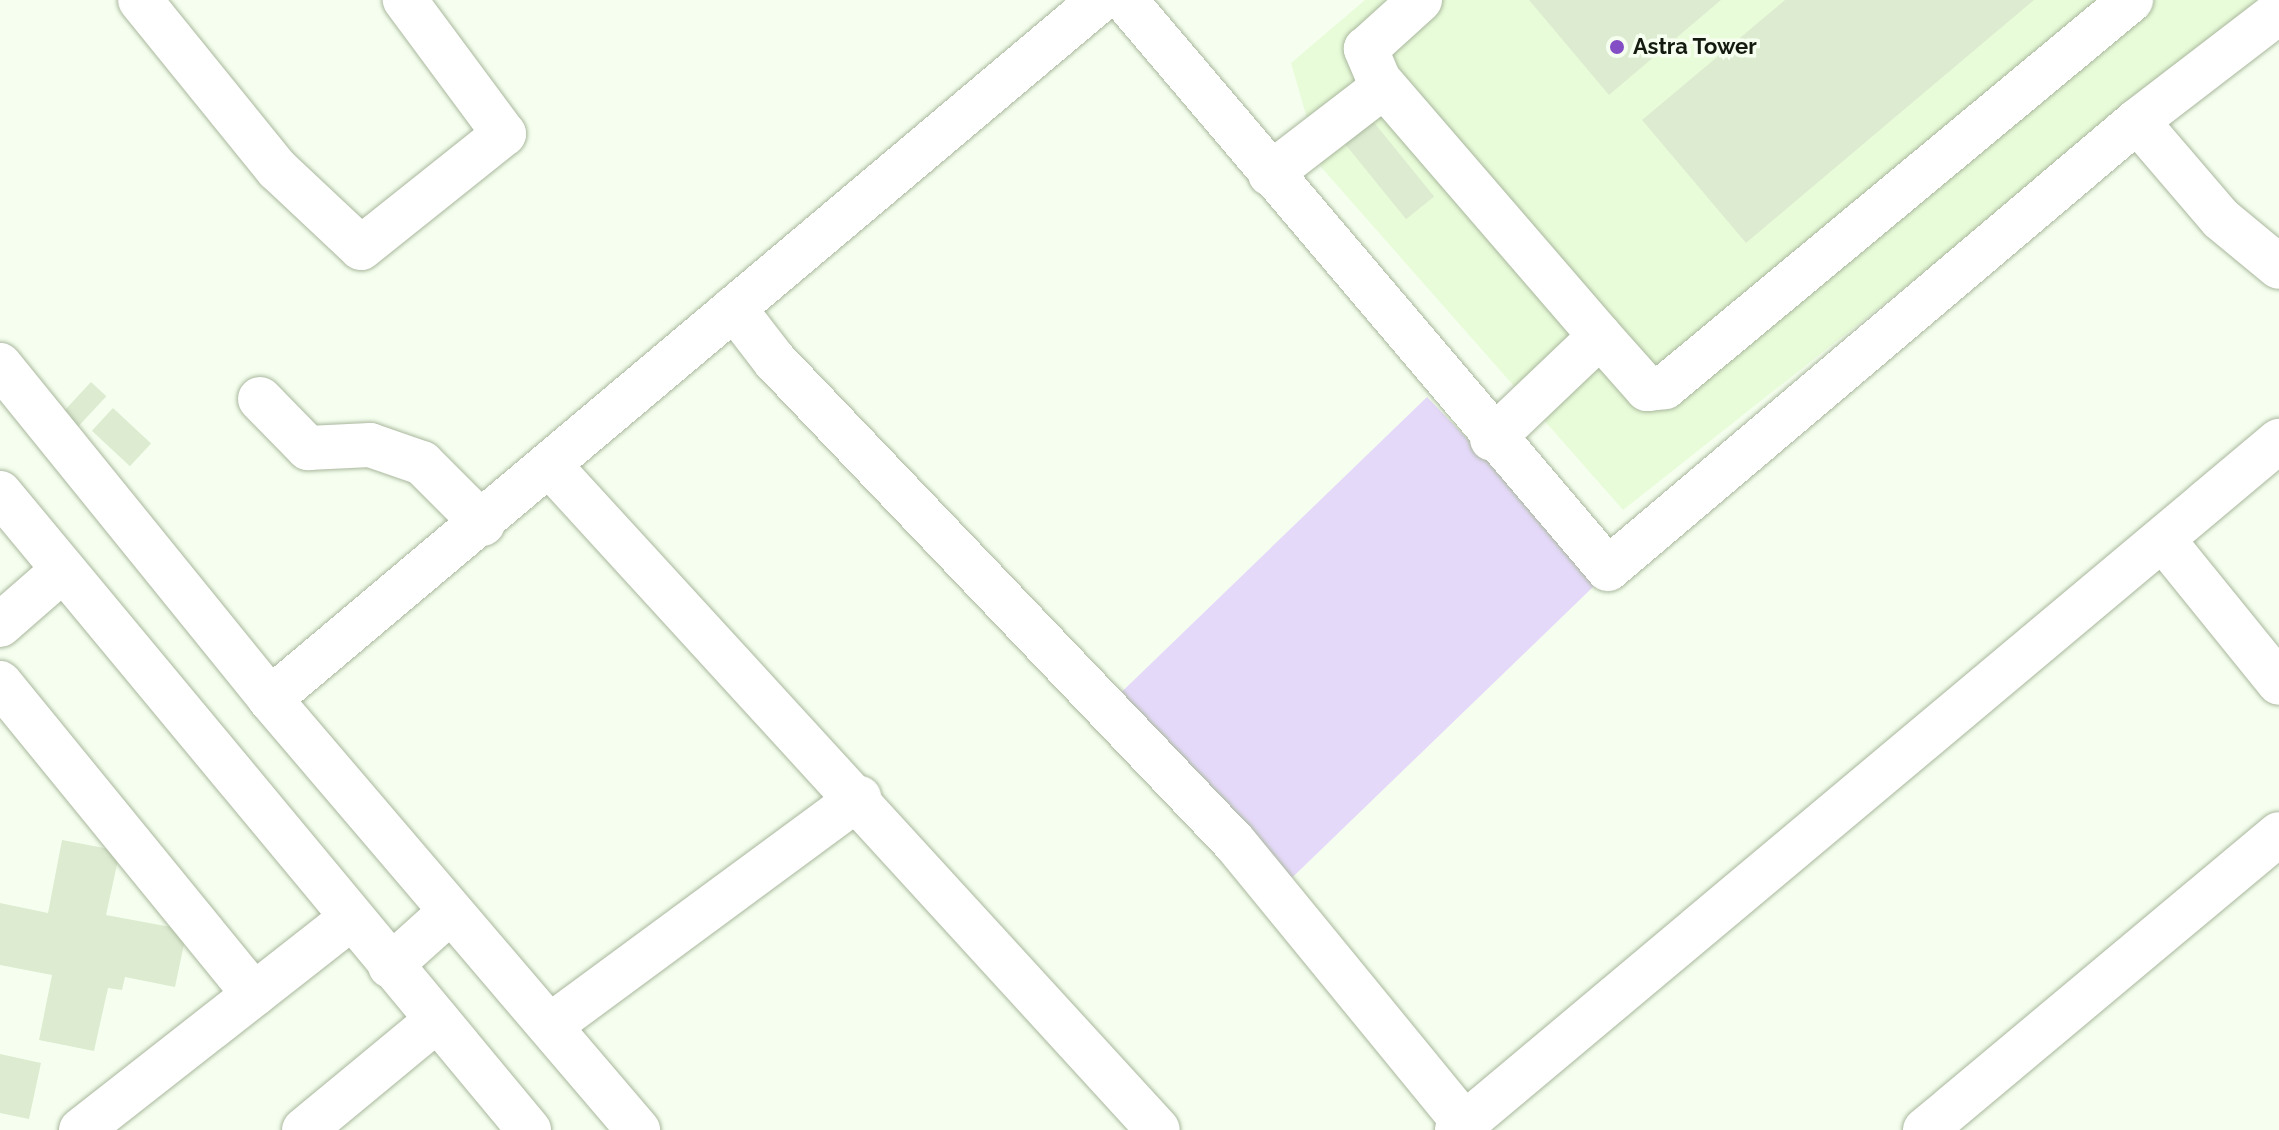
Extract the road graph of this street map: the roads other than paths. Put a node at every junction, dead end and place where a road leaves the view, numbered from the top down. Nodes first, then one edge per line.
1 (140, 0) edge
2 (405, 0) edge
3 (1100, 0) edge
4 (1125, 0) edge
5 (1420, 0) edge
6 (2131, 0) edge
7 (2279, 12) edge
8 (1379, 80) junction
9 (2137, 121) junction
10 (1270, 174) junction
11 (2279, 267) edge
12 (734, 308) junction
13 (1600, 336) junction
14 (0, 365) edge
15 (260, 399) dead end
16 (1492, 439) junction
17 (2279, 441) edge
18 (552, 468) junction
19 (7, 517) edge
20 (483, 524) junction
21 (2165, 542) junction
22 (63, 570) junction
23 (0, 625) edge
24 (0, 683) edge
25 (2279, 683) edge
26 (270, 699) junction
27 (859, 798) junction
28 (2279, 834) edge
29 (449, 913) junction
30 (351, 918) junction
31 (390, 966) junction
32 (254, 994) junction
33 (437, 1020) junction
34 (551, 1025) junction
35 (317, 1126) edge
36 (1461, 1127) edge
37 (81, 1130) edge
38 (529, 1130) edge
39 (638, 1130) edge
40 (1158, 1130) edge
41 (1925, 1130) edge

1 - 2 street
3 - 12 street
4 - 10 street
5 - 8 street
6 - 13 street
7 - 9 street
8 - 10 street
8 - 13 street
9 - 11 street
9 - 16 street
10 - 16 street
12 - 18 street
12 - 36 street
13 - 16 street
14 - 26 street
15 - 20 street
17 - 21 street
18 - 20 street
18 - 27 street
19 - 22 street
20 - 26 street
21 - 25 street
21 - 36 street
22 - 23 street
22 - 30 street
24 - 32 street
26 - 29 street
27 - 34 street
27 - 40 street
28 - 41 street
29 - 31 street
29 - 34 street
30 - 31 street
30 - 32 street
31 - 33 street
32 - 37 street
33 - 35 street
33 - 38 street
34 - 39 street

